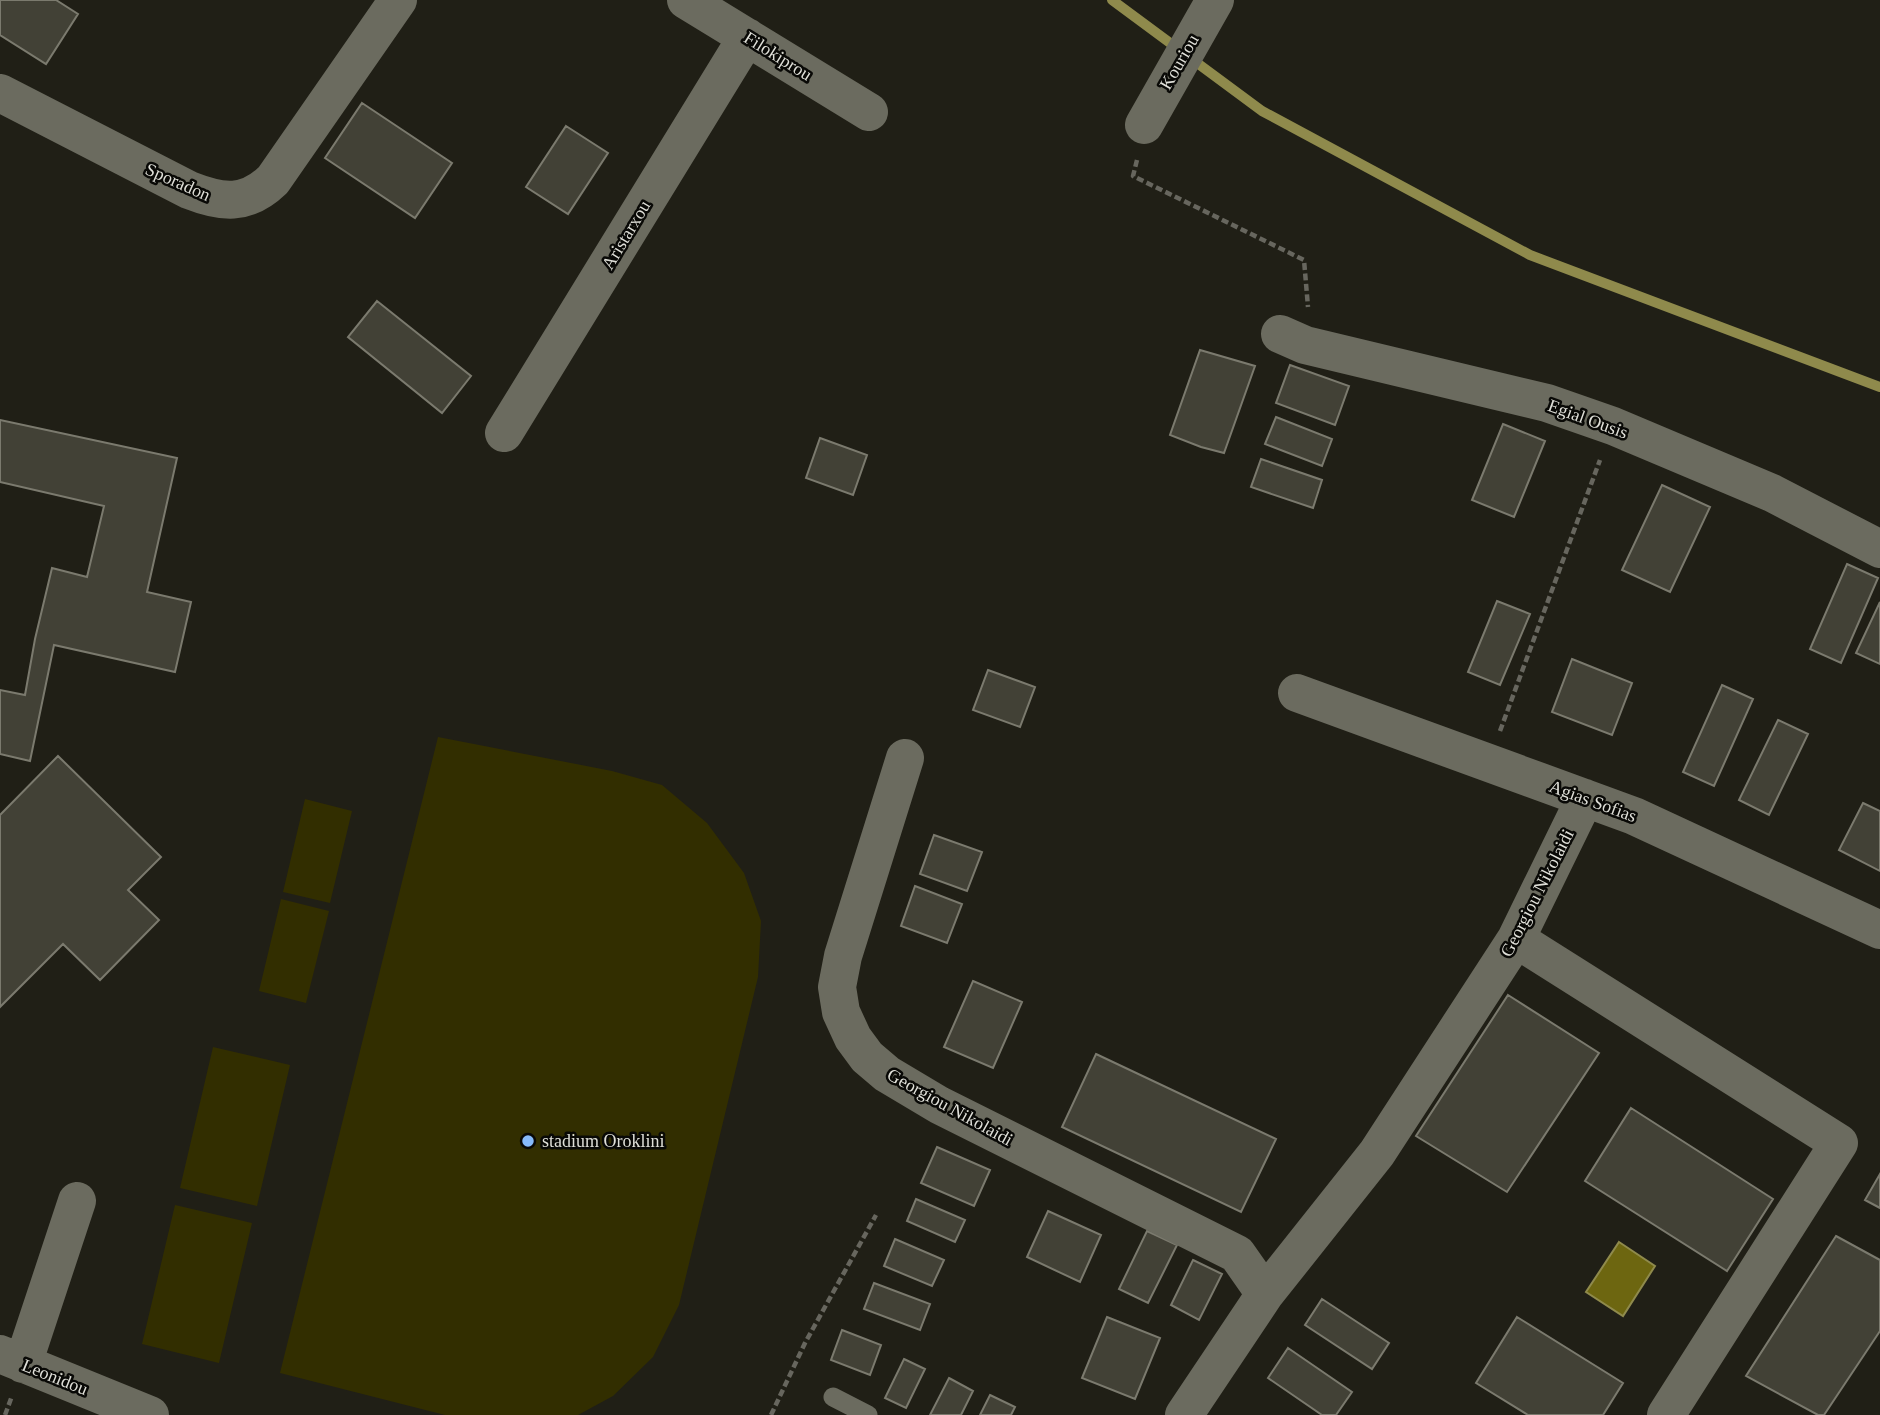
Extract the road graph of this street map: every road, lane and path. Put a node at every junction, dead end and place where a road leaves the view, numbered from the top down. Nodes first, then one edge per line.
1 (398, 0) edge
2 (686, 0) edge
3 (1215, 0) edge
4 (747, 37) junction
5 (0, 93) edge
6 (869, 112) dead end
7 (1144, 125) joint
8 (1296, 340) joint
9 (1613, 426) junction
10 (505, 433) dead end
11 (1880, 549) edge
12 (1297, 693) dead end
13 (905, 758) dead end
14 (1488, 763) junction
15 (1585, 798) junction
16 (1880, 930) edge
17 (1516, 939) junction
18 (77, 1201) dead end
19 (876, 1215) dead end
20 (1265, 1294) junction
21 (11, 1359) edge
22 (833, 1397) dead end
23 (1187, 1414) edge
24 (150, 1415) edge
25 (771, 1415) edge
26 (868, 1415) edge
27 (1666, 1415) edge

1 - 5 street, Sporadon
2 - 4 street, Filokiprou
3 - 7 street, Kouriou
4 - 6 street, Filokiprou
4 - 10 street, Aristarxou
7 - 8 path
8 - 9 street, Egial Ousis
9 - 11 street, Egial Ousis
9 - 14 path
12 - 14 street, Agias Sofias
13 - 20 street, Georgiou Nikolaidi
14 - 15 street, Agias Sofias
15 - 16 street, Agias Sofias
15 - 17 street, Georgiou Nikolaidi
17 - 20 street, Georgiou Nikolaidi
17 - 27 street
18 - 21 street
19 - 25 path
20 - 23 street, Georgiou Nikolaidi
21 - 24 street, Leonidou
22 - 26 lane

